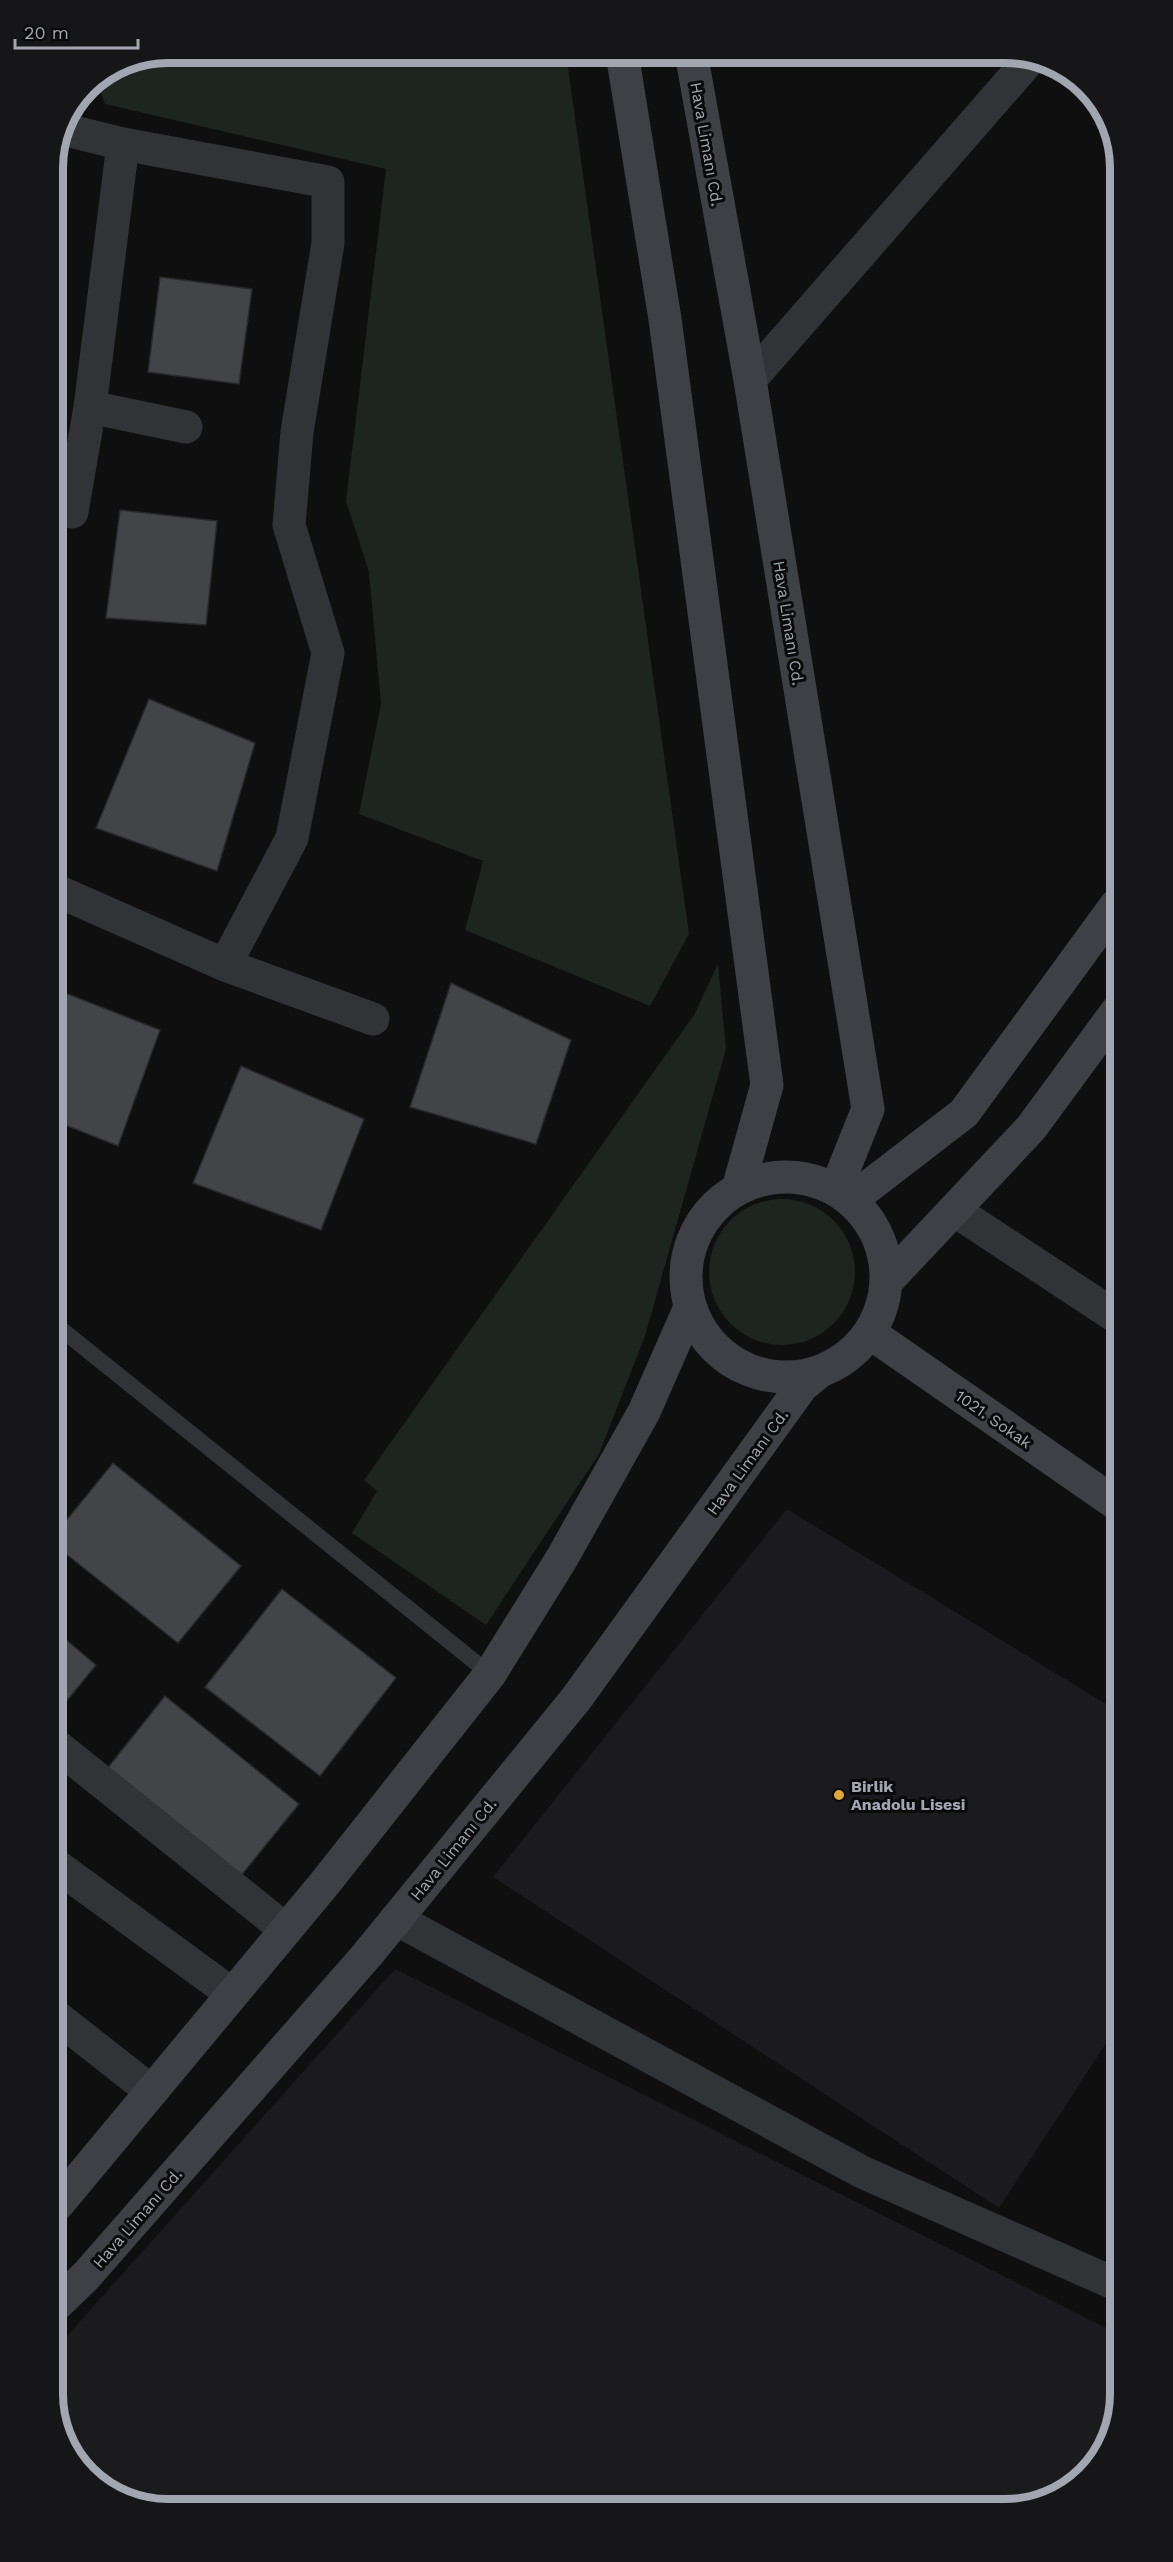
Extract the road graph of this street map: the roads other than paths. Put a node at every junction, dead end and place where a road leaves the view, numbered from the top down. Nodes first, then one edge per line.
1 (624, 63) edge
2 (693, 63) edge
3 (1025, 65) edge
4 (70, 131) edge
5 (123, 144) junction
6 (750, 380) junction
7 (90, 407) junction
8 (186, 427) dead end
9 (72, 512) dead end
10 (63, 894) edge
11 (1110, 913) edge
12 (225, 965) junction
13 (373, 1019) dead end
14 (1110, 1021) edge
15 (738, 1189) junction
16 (844, 1195) junction
17 (954, 1210) junction
18 (887, 1281) junction
19 (690, 1307) junction
20 (1110, 1313) edge
21 (63, 1331) edge
22 (870, 1333) junction
23 (819, 1372) junction
24 (1110, 1500) edge
25 (490, 1674) junction
26 (63, 1751) edge
27 (63, 1870) edge
28 (396, 1919) junction
29 (286, 1930) junction
30 (232, 1994) junction
31 (63, 2022) edge
32 (151, 2091) junction
33 (63, 2194) edge
34 (1110, 2282) edge
35 (63, 2298) edge

1 - 15 main road
2 - 6 main road, Hava Limanı Cd.
3 - 6 street
4 - 5 street
5 - 7 street
5 - 12 street
6 - 16 main road, Hava Limanı Cd.
7 - 8 street
7 - 9 street
10 - 12 street
11 - 16 main road
12 - 13 street
14 - 17 main road
15 - 16 main road
15 - 19 main road
16 - 18 main road
17 - 18 main road
17 - 20 street
18 - 22 main road
19 - 23 main road
19 - 25 main road
21 - 25 lane
22 - 23 main road
22 - 24 main road, 1021. Sokak
23 - 28 main road, Hava Limanı Cd.
25 - 29 main road
26 - 29 street
27 - 30 street
28 - 34 street
28 - 35 main road, Hava Limanı Cd.
29 - 30 main road
30 - 32 main road
31 - 32 street
32 - 33 main road

